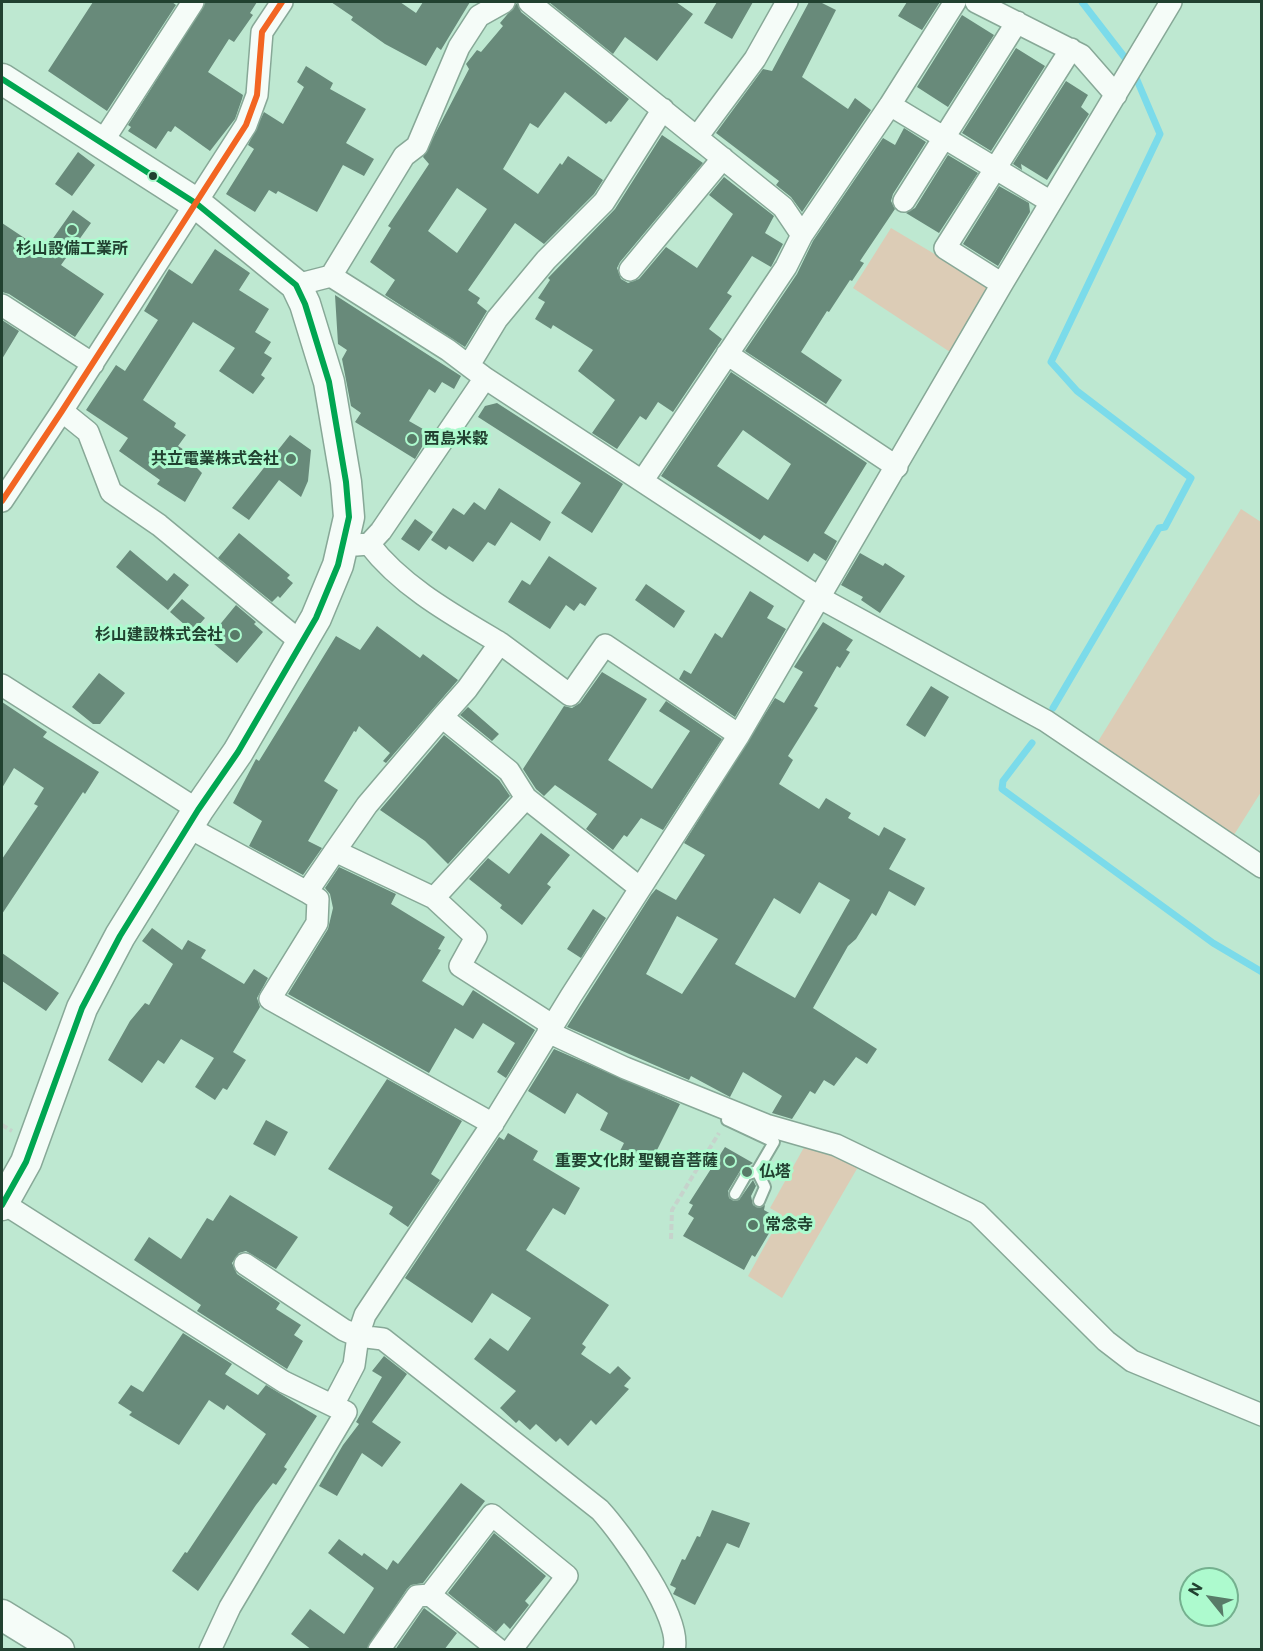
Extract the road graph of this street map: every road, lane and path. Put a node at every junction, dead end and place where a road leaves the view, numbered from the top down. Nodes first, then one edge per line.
1 (193, 2) edge
2 (282, 2) edge
3 (504, 2) edge
4 (530, 2) edge
5 (787, 2) edge
6 (955, 2) edge
7 (976, 2) edge
8 (1171, 2) edge
9 (1017, 22) junction
10 (1071, 49) junction
11 (2, 79) edge
12 (1116, 95) junction
13 (891, 105) junction
14 (663, 109) junction
15 (697, 137) junction
16 (944, 137) junction
17 (101, 144) junction
18 (723, 158) junction
19 (997, 168) junction
20 (904, 201) dead end
21 (1051, 202) junction
22 (197, 204) junction
23 (802, 235) junction
24 (630, 270) dead end
25 (331, 276) junction
26 (1002, 284) junction
27 (296, 285) junction
28 (2, 305) edge
29 (727, 354) junction
30 (93, 364) junction
31 (477, 371) junction
32 (62, 411) junction
33 (897, 467) junction
34 (643, 480) junction
35 (2, 501) edge
36 (355, 545) junction
37 (820, 598) junction
38 (500, 643) junction
39 (302, 644) junction
40 (2, 685) edge
41 (442, 717) junction
42 (739, 735) junction
43 (525, 798) junction
44 (193, 818) junction
45 (335, 851) junction
46 (1262, 867) edge
47 (640, 888) junction
48 (307, 892) junction
49 (434, 898) junction
50 (550, 1028) junction
51 (730, 1115) junction
52 (493, 1124) junction
53 (757, 1172) junction
54 (735, 1194) dead end
55 (759, 1201) dead end
56 (2, 1204) edge
57 (671, 1239) dead end
58 (246, 1264) dead end
59 (358, 1336) junction
60 (333, 1405) junction
61 (1262, 1415) edge
62 (430, 1595) junction
63 (2, 1615) edge
64 (59, 1650) edge
65 (210, 1650) edge
66 (379, 1650) edge
67 (499, 1650) edge
68 (511, 1650) edge
69 (674, 1650) edge

1 - 17 street
2 - 22 street
3 - 25 street
4 - 14 street
5 - 15 street
6 - 13 street
7 - 9 street
8 - 12 street
9 - 10 street
9 - 16 street
10 - 12 street
10 - 19 street
11 - 17 street
12 - 21 street
13 - 16 street
13 - 23 street
14 - 15 street
14 - 31 street
15 - 18 street
16 - 19 street
16 - 20 street
17 - 22 street
18 - 23 street
18 - 24 street
19 - 21 street
19 - 26 street
21 - 26 street
22 - 27 street
22 - 30 street
23 - 29 street
25 - 27 street
25 - 31 street
26 - 33 street
27 - 36 street
28 - 30 street
29 - 33 street
29 - 34 street
30 - 32 street
31 - 34 street
31 - 36 street
32 - 35 street
32 - 39 street
33 - 37 street
34 - 37 street
36 - 38 street
36 - 39 street
37 - 42 street
37 - 46 street
38 - 41 street
38 - 42 street
39 - 44 street
40 - 44 street
41 - 43 street
41 - 45 street
42 - 47 street
43 - 47 street
43 - 49 street
44 - 48 street
44 - 56 street
45 - 48 street
45 - 49 street
47 - 50 street
48 - 52 street
49 - 50 street
50 - 51 street
50 - 52 street
51 - 53 lane
51 - 57 path
51 - 61 street
52 - 59 street
53 - 54 lane
53 - 55 lane
56 - 60 street
58 - 59 street
59 - 60 street
59 - 69 street
60 - 65 street
62 - 66 street
62 - 67 street
62 - 68 street
63 - 64 street

